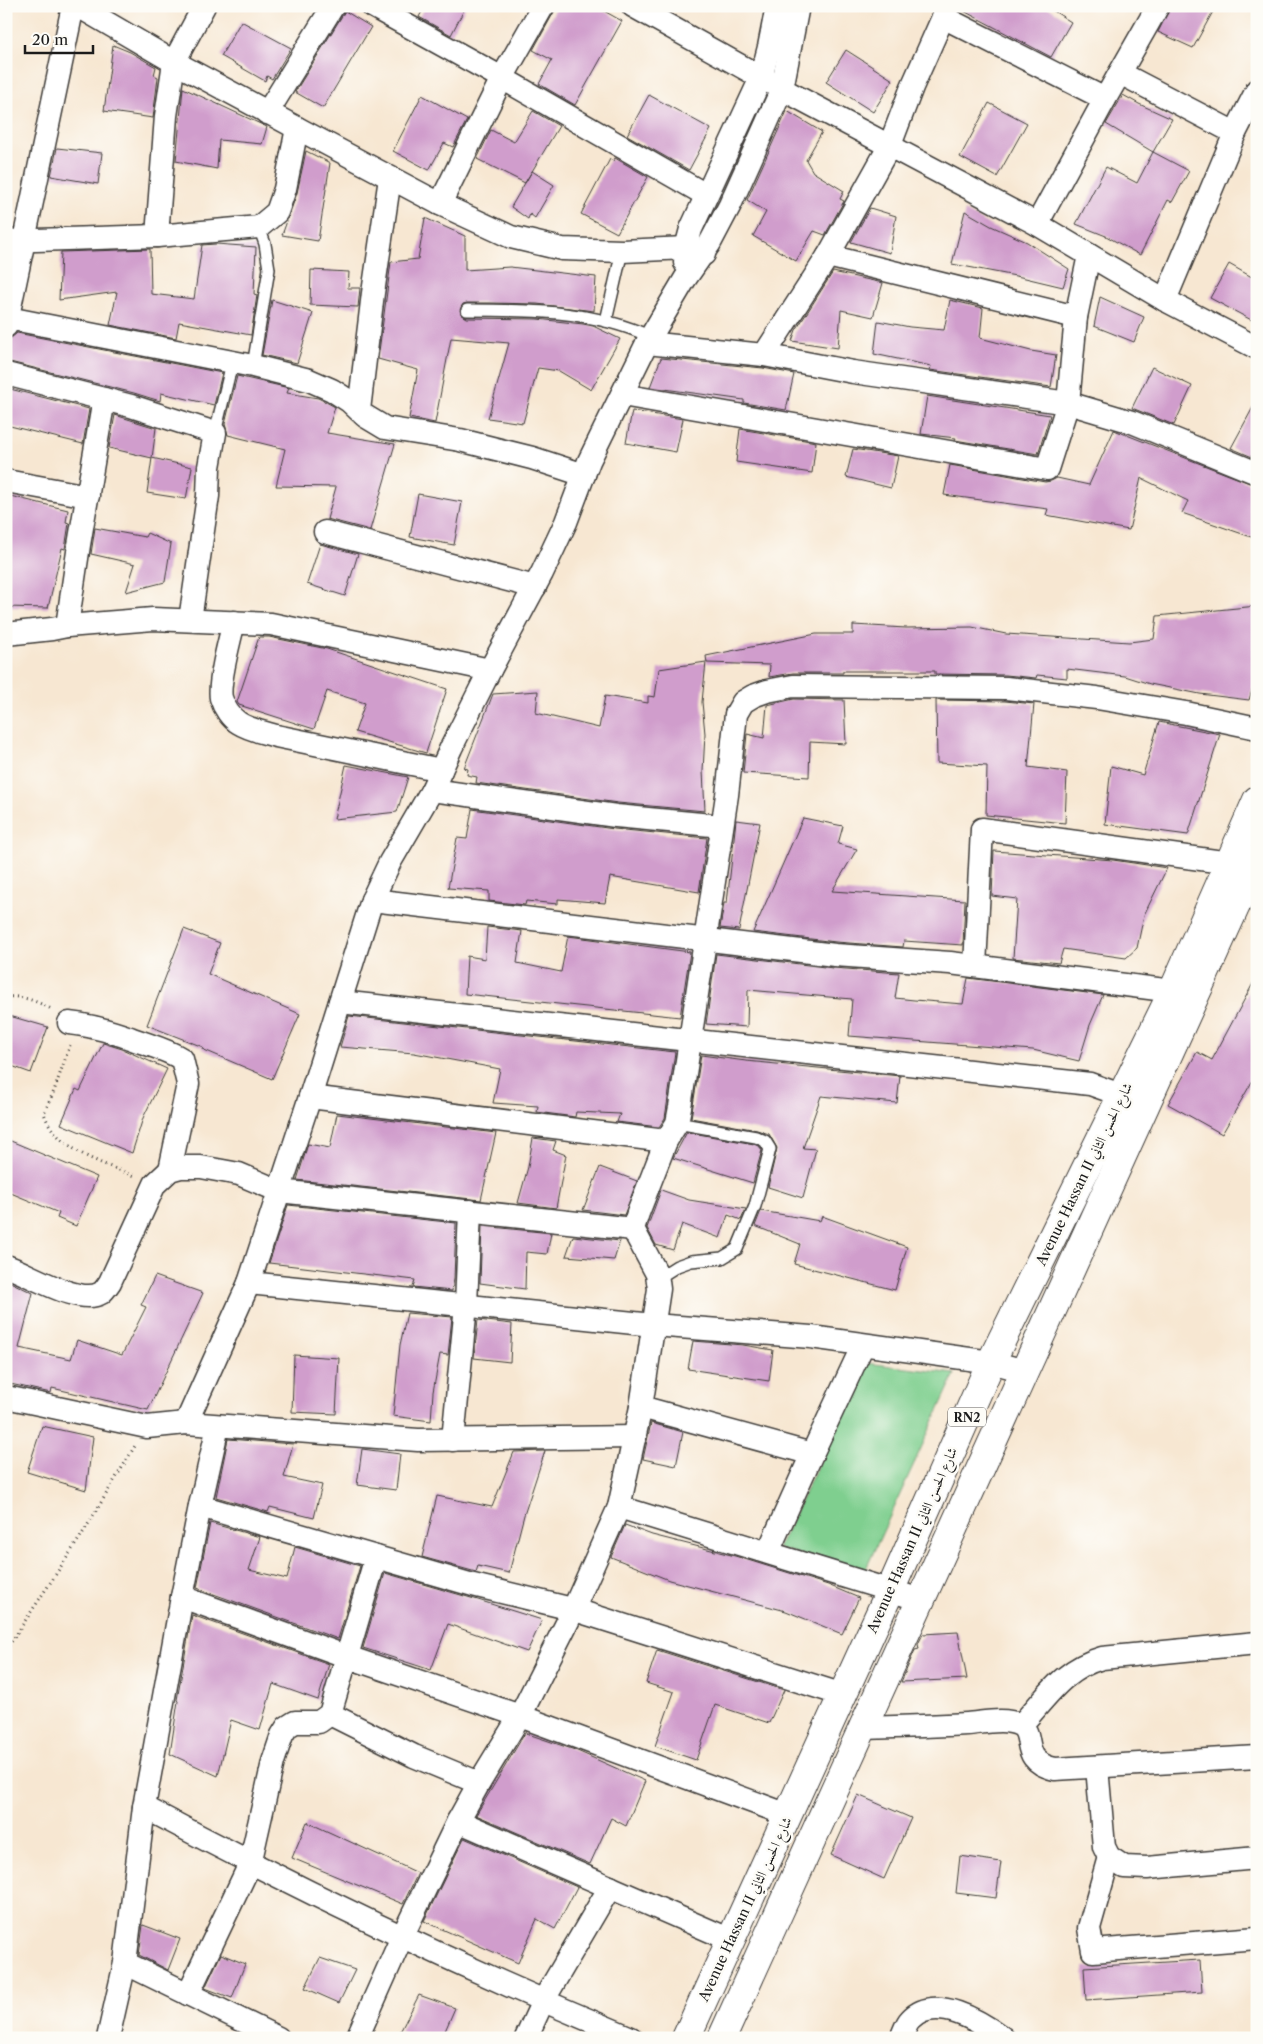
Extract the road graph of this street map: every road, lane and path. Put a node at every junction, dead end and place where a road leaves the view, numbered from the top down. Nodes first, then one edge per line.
1 (73, 6) edge
2 (78, 6) edge
3 (204, 6) edge
4 (333, 6) edge
5 (372, 6) edge
6 (543, 6) edge
7 (633, 6) edge
8 (777, 6) edge
9 (798, 6) edge
10 (1151, 9) edge
11 (946, 12) edge
12 (174, 62) junction
13 (1120, 73) junction
14 (502, 78) junction
15 (761, 78) junction
16 (782, 89) junction
17 (1257, 90) edge
18 (1105, 99) junction
19 (267, 113) junction
20 (297, 128) junction
21 (1235, 133) junction
22 (890, 145) junction
23 (390, 178) junction
24 (706, 195) junction
25 (440, 204) junction
26 (1037, 224) junction
27 (259, 227) junction
28 (157, 236) junction
29 (16, 240) edge
30 (695, 251) junction
31 (622, 252) junction
32 (1089, 254) junction
33 (828, 256) junction
34 (1165, 300) junction
35 (466, 310) dead end
36 (1076, 317) junction
37 (606, 321) junction
38 (7, 322) edge
39 (649, 340) junction
40 (1257, 348) edge
41 (764, 355) junction
42 (243, 364) junction
43 (6, 374) edge
44 (622, 395) junction
45 (104, 399) junction
46 (1068, 403) junction
47 (360, 410) junction
48 (215, 433) junction
49 (1257, 473) edge
50 (584, 475) junction
51 (6, 481) edge
52 (88, 496) junction
53 (325, 532) dead end
54 (535, 587) junction
55 (190, 620) junction
56 (234, 622) junction
57 (67, 626) junction
58 (6, 634) edge
59 (490, 670) junction
60 (1257, 728) edge
61 (441, 770) junction
62 (432, 790) junction
63 (1257, 800) edge
64 (722, 826) junction
65 (1257, 860) edge
66 (1230, 863) junction
67 (372, 900) junction
68 (705, 940) junction
69 (975, 966) junction
70 (1183, 994) junction
71 (6, 996) edge
72 (340, 1002) junction
73 (69, 1022) junction
74 (691, 1041) junction
75 (310, 1096) junction
76 (1134, 1100) junction
77 (671, 1132) junction
78 (163, 1177) junction
79 (279, 1191) junction
80 (470, 1211) junction
81 (634, 1229) junction
82 (6, 1266) edge
83 (658, 1278) junction
84 (249, 1283) junction
85 (466, 1305) junction
86 (653, 1325) junction
87 (863, 1344) junction
88 (992, 1362) junction
89 (1025, 1372) junction
90 (6, 1397) edge
91 (641, 1407) junction
92 (186, 1423) junction
93 (218, 1426) junction
94 (147, 1427) junction
95 (635, 1437) junction
96 (453, 1440) junction
97 (812, 1454) junction
98 (200, 1506) junction
99 (619, 1507) junction
100 (768, 1552) junction
101 (376, 1557) junction
102 (890, 1591) junction
103 (182, 1597) junction
104 (921, 1600) junction
105 (572, 1609) junction
106 (1257, 1643) edge
107 (6, 1650) edge
108 (348, 1657) junction
109 (843, 1695) junction
110 (330, 1714) junction
111 (520, 1716) junction
112 (1021, 1725) junction
113 (863, 1728) junction
114 (1257, 1758) edge
115 (1097, 1767) junction
116 (478, 1783) junction
117 (144, 1807) junction
118 (788, 1815) junction
119 (458, 1821) junction
120 (1109, 1857) junction
121 (1257, 1858) edge
122 (250, 1864) junction
123 (610, 1886) junction
124 (402, 1937) junction
125 (1257, 1938) edge
126 (730, 1940) junction
127 (126, 1963) junction
128 (188, 1994) junction
129 (543, 2001) junction
130 (108, 2038) edge
131 (278, 2038) edge
132 (357, 2038) edge
133 (526, 2038) edge
134 (631, 2038) edge
135 (686, 2038) edge
136 (722, 2038) edge
137 (901, 2038) edge
138 (1003, 2038) edge

1 - 29 street
2 - 12 street
3 - 12 street
4 - 19 street
5 - 14 street
6 - 14 street
7 - 15 street
8 - 15 street
9 - 16 street
10 - 13 street
11 - 18 street
11 - 22 street
12 - 19 street
12 - 28 street
13 - 18 street
13 - 21 street
14 - 24 street
14 - 25 street
15 - 16 street
15 - 24 street
16 - 22 street
16 - 30 street
17 - 21 street
18 - 26 street
19 - 20 street
20 - 23 street
20 - 27 street
21 - 34 street
22 - 26 street
22 - 33 street
23 - 25 street
23 - 47 street
24 - 30 street
25 - 31 street
26 - 32 street
27 - 28 street
27 - 42 lane
28 - 29 street
29 - 38 street
30 - 31 street
30 - 39 street
31 - 37 lane
32 - 34 street
32 - 36 street
33 - 36 street
33 - 41 street
34 - 40 street
35 - 37 lane
36 - 46 street
37 - 39 lane
38 - 42 street
39 - 41 street
39 - 44 street
41 - 46 street
42 - 47 street
42 - 48 lane
43 - 45 street
44 - 46 street
44 - 50 street
45 - 48 street
45 - 52 street
46 - 49 street
47 - 50 street
48 - 55 street
50 - 54 street
51 - 52 street
52 - 57 street
53 - 54 street
54 - 59 street
55 - 56 street
55 - 57 street
56 - 59 street
56 - 61 street
57 - 58 street
59 - 61 street
60 - 64 street
61 - 62 street
62 - 64 street
62 - 67 street
63 - 66 main road, Avenue Hassan II شارع الحسن الثاني / RN2
64 - 68 street
65 - 70 main road, Avenue Hassan II شارع الحسن الثاني / RN2
66 - 69 street
66 - 70 main road, Avenue Hassan II شارع الحسن الثاني / RN2
67 - 68 street
67 - 72 street
68 - 69 street
68 - 74 street
69 - 70 street
70 - 76 main road, Avenue Hassan II شارع الحسن الثاني / RN2
71 - 73 path
72 - 74 street
72 - 75 street
73 - 78 path
73 - 78 street
74 - 76 street
74 - 77 street
75 - 77 street
75 - 79 street
76 - 88 main road, Avenue Hassan II شارع الحسن الثاني / RN2
76 - 89 main road, Avenue Hassan II شارع الحسن الثاني / RN2
77 - 81 street
77 - 83 lane
78 - 79 street
78 - 82 street
79 - 80 street
79 - 84 street
80 - 81 street
80 - 85 street
81 - 83 street
83 - 86 street
84 - 85 street
84 - 92 street
85 - 86 street
85 - 96 street
86 - 87 street
86 - 91 street
87 - 88 street
87 - 97 street
88 - 89 street
88 - 102 main road, Avenue Hassan II شارع الحسن الثاني / RN2
89 - 104 main road, Avenue Hassan II شارع الحسن الثاني / RN2
90 - 94 street
91 - 95 street
91 - 97 street
92 - 93 street
92 - 94 street
93 - 96 street
93 - 98 street
94 - 107 path
95 - 96 street
95 - 99 street
97 - 100 street
98 - 101 street
98 - 103 street
99 - 100 street
99 - 105 street
100 - 102 street
101 - 105 street
101 - 108 street
102 - 104 street
102 - 109 main road, Avenue Hassan II شارع الحسن الثاني / RN2
103 - 108 street
103 - 117 street
104 - 113 main road, Avenue Hassan II شارع الحسن الثاني / RN2
105 - 109 street
105 - 111 street
106 - 112 street
108 - 110 street
108 - 111 street
109 - 118 main road, Avenue Hassan II شارع الحسن الثاني / RN2
110 - 116 street
110 - 122 street
111 - 116 street
111 - 118 street
112 - 113 street
112 - 115 street
113 - 136 main road, Avenue Hassan II شارع الحسن الثاني / RN2
114 - 115 street
115 - 120 street
116 - 119 street
117 - 122 street
117 - 127 street
118 - 126 main road, Avenue Hassan II شارع الحسن الثاني / RN2
119 - 123 street
119 - 124 street
120 - 121 street
120 - 125 street
122 - 124 street
122 - 128 street
123 - 126 street
123 - 129 street
124 - 129 street
124 - 132 street
126 - 135 main road, Avenue Hassan II شارع الحسن الثاني / RN2
127 - 128 street
127 - 130 street
128 - 131 street
129 - 133 street
129 - 134 street
137 - 138 street

